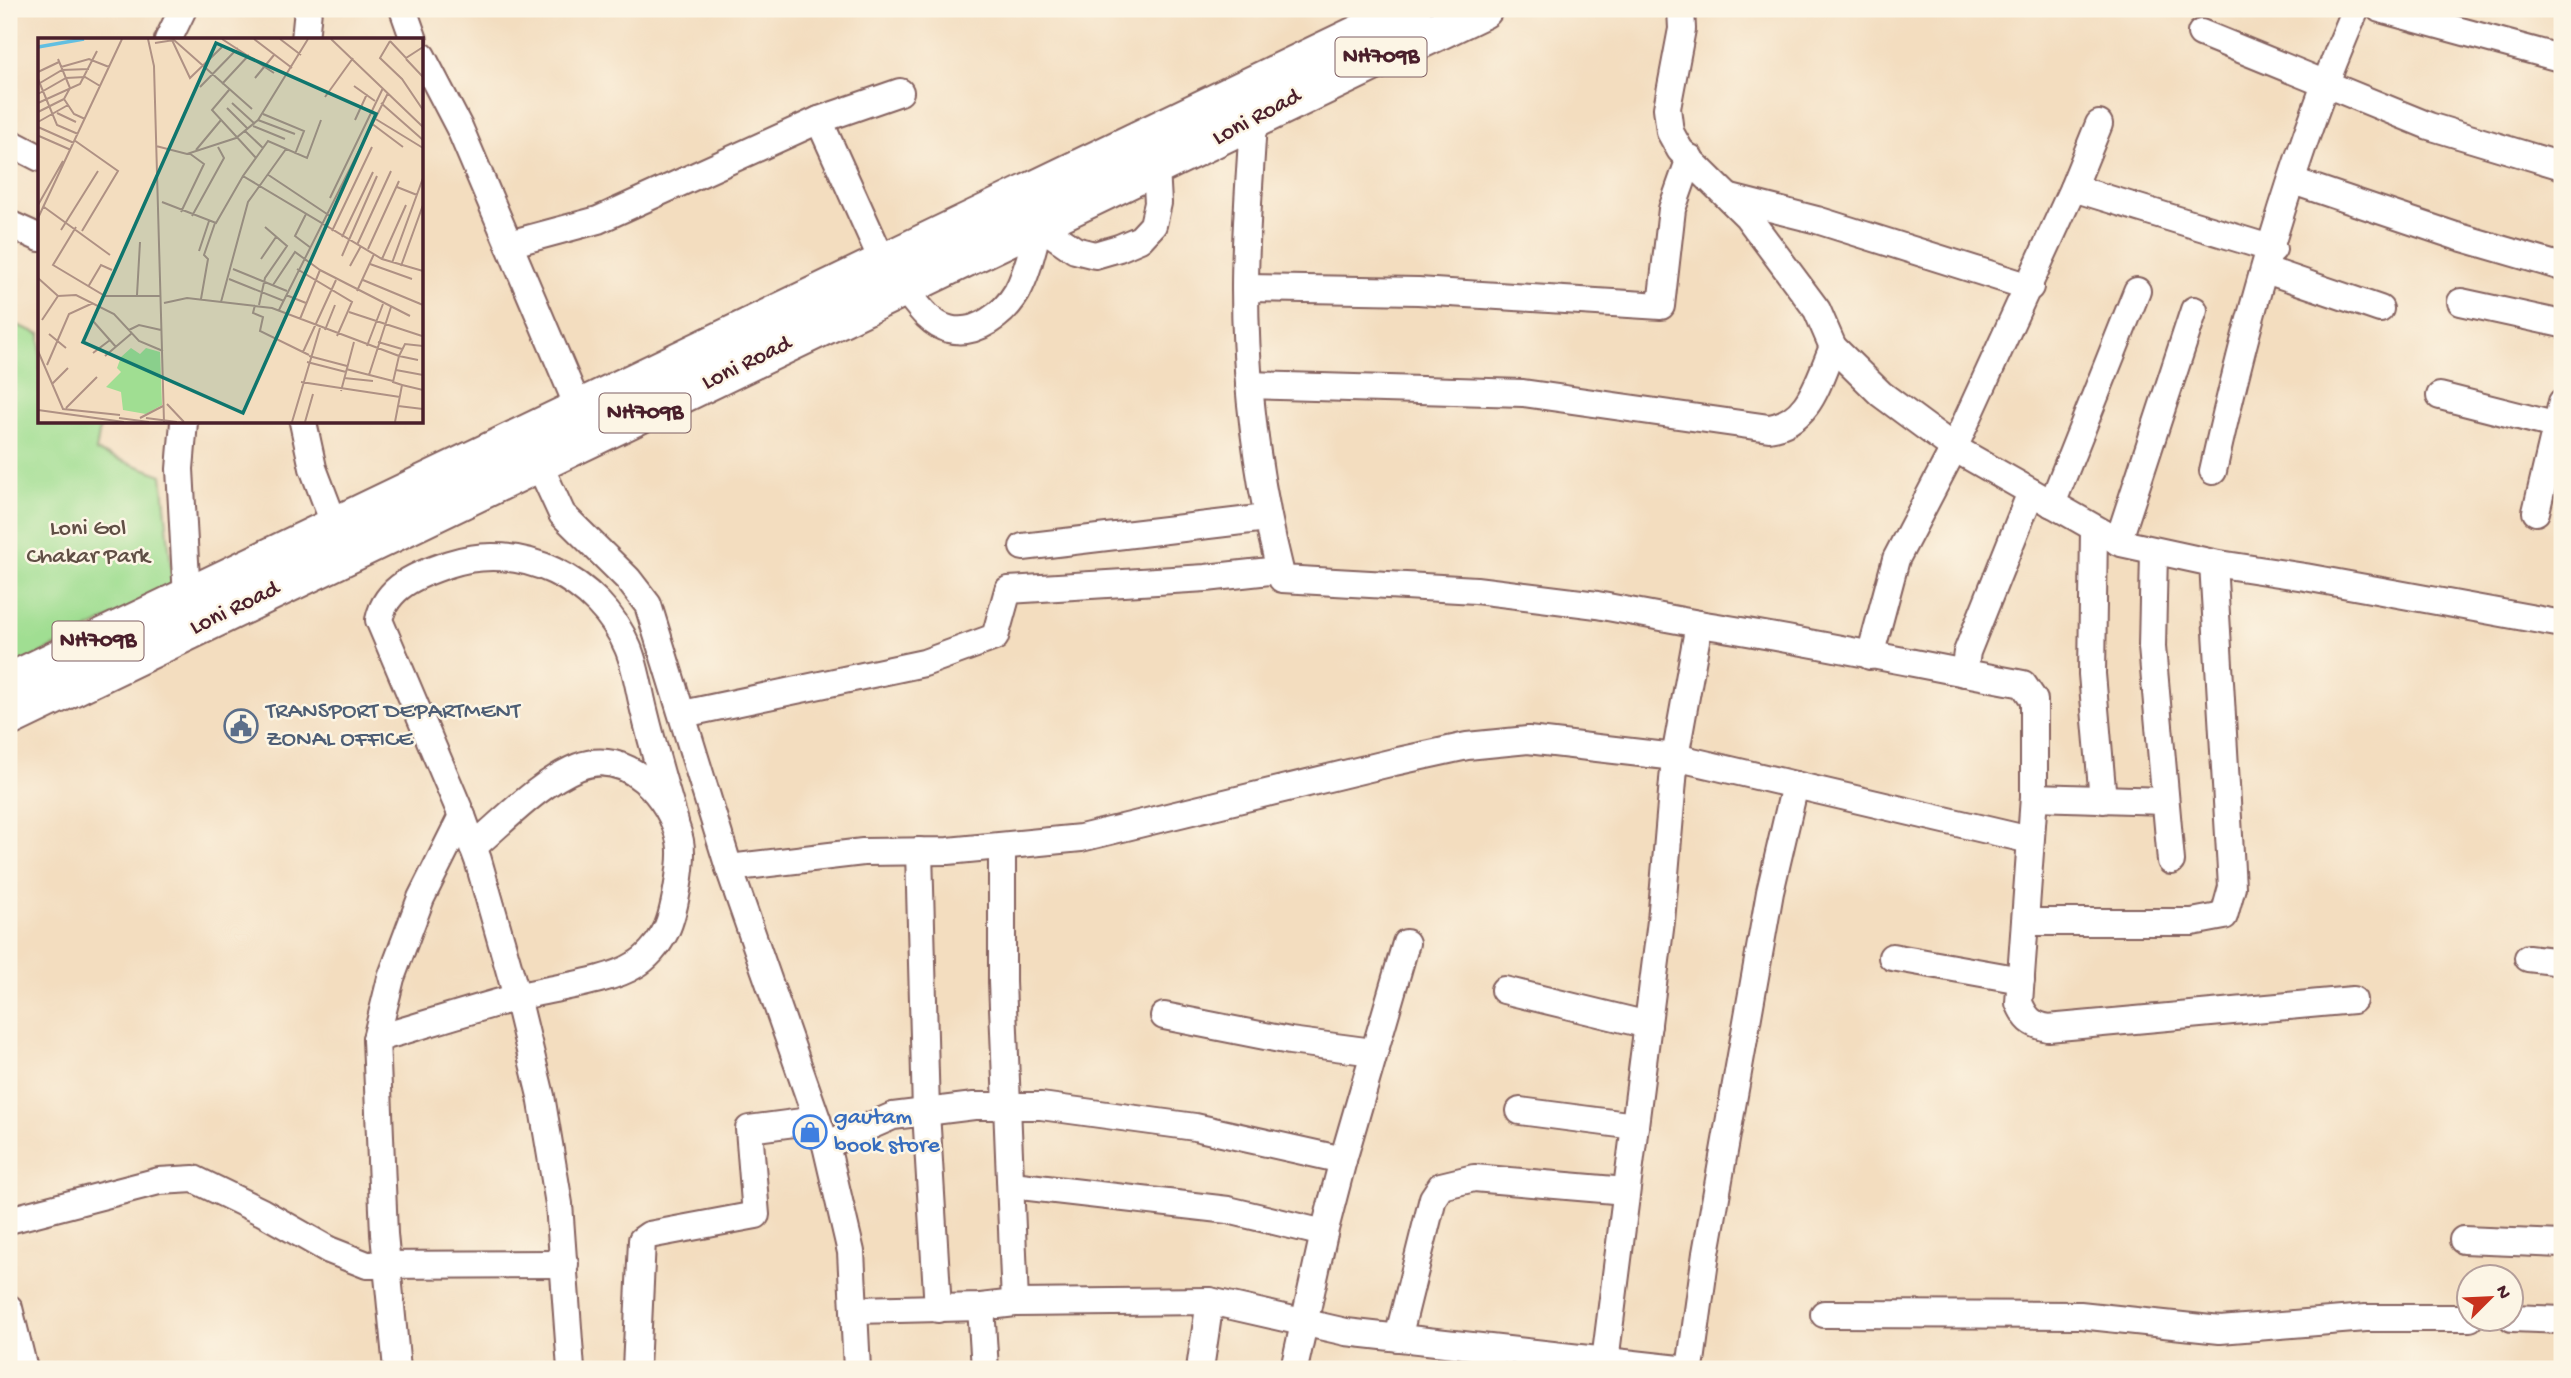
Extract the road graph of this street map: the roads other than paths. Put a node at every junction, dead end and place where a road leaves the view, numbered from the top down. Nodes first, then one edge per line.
1 (183, 9) edge
2 (308, 9) edge
3 (403, 9) edge
4 (1412, 9) edge
5 (1483, 9) edge
6 (1681, 9) edge
7 (2356, 9) edge
8 (2381, 9) edge
9 (2201, 33) dead end
10 (169, 38) edge
11 (305, 38) edge
12 (413, 38) edge
13 (2556, 57) dead end
14 (424, 60) edge
15 (2323, 84) junction
16 (900, 92) dead end
17 (819, 120) junction
18 (1253, 122) junction
19 (2099, 124) dead end
20 (9, 142) edge
21 (38, 157) edge
22 (1690, 158) junction
23 (2562, 166) edge
24 (1156, 168) junction
25 (2293, 181) junction
26 (2073, 188) junction
27 (1731, 198) junction
28 (1033, 209) junction
29 (9, 223) edge
30 (38, 237) edge
31 (509, 244) junction
32 (2269, 259) junction
33 (2562, 267) edge
34 (894, 275) junction
35 (2030, 287) junction
36 (1245, 288) junction
37 (2137, 291) dead end
38 (2461, 302) dead end
39 (2380, 309) dead end
40 (2194, 310) dead end
41 (2562, 324) edge
42 (1833, 347) junction
43 (1249, 385) junction
44 (2440, 396) dead end
45 (579, 409) junction
46 (2561, 418) edge
47 (184, 424) edge
48 (303, 424) edge
49 (1954, 448) junction
50 (539, 464) junction
51 (2213, 471) dead end
52 (2042, 498) junction
53 (2536, 512) dead end
54 (1267, 518) junction
55 (335, 526) junction
56 (2106, 536) junction
57 (1023, 547) dead end
58 (2154, 552) junction
59 (2213, 563) junction
60 (1279, 569) junction
61 (192, 612) junction
62 (1699, 624) junction
63 (2562, 624) edge
64 (1870, 656) junction
65 (1964, 673) junction
66 (9, 683) edge
67 (683, 714) junction
68 (9, 717) edge
69 (1675, 757) junction
70 (1795, 785) junction
71 (2034, 797) junction
72 (2103, 800) junction
73 (2165, 802) junction
74 (462, 816) junction
75 (675, 822) junction
76 (2030, 840) junction
77 (1002, 846) junction
78 (473, 847) junction
79 (919, 851) junction
80 (2171, 861) dead end
81 (729, 868) junction
82 (2025, 922) junction
83 (1406, 943) dead end
84 (1892, 957) dead end
85 (2528, 958) dead end
86 (2562, 962) edge
87 (2021, 981) junction
88 (1504, 989) dead end
89 (517, 997) junction
90 (2353, 1000) dead end
91 (1164, 1016) dead end
92 (1648, 1025) junction
93 (376, 1040) junction
94 (1373, 1052) junction
95 (1006, 1106) junction
96 (1520, 1111) dead end
97 (926, 1112) junction
98 (817, 1120) junction
99 (1635, 1126) junction
100 (826, 1145) junction
101 (1343, 1160) junction
102 (1012, 1185) junction
103 (1626, 1191) junction
104 (9, 1220) edge
105 (1324, 1233) junction
106 (2463, 1240) dead end
107 (2562, 1244) edge
108 (565, 1264) junction
109 (387, 1266) junction
110 (1210, 1301) junction
111 (1015, 1303) junction
112 (981, 1307) junction
113 (9, 1308) edge
114 (938, 1309) junction
115 (856, 1310) junction
116 (1824, 1314) dead end
117 (2456, 1318) edge
118 (2526, 1319) edge
119 (2562, 1320) edge
120 (1304, 1321) junction
121 (1398, 1338) junction
122 (1605, 1365) edge
123 (24, 1369) edge
124 (397, 1369) edge
125 (571, 1369) edge
126 (636, 1369) edge
127 (857, 1369) edge
128 (985, 1369) edge
129 (1200, 1369) edge
130 (1294, 1369) edge
131 (1679, 1369) edge
132 (1690, 1369) edge

1 - 10 street
2 - 11 street
3 - 12 street
4 - 28 highway, Loni Road / NH709B
5 - 18 highway, Loni Road / NH709B
6 - 22 street
7 - 15 street
8 - 13 street
9 - 15 street
14 - 31 street
15 - 23 street
15 - 25 street
16 - 17 street
17 - 31 street
17 - 34 street
18 - 24 highway, Loni Road / NH709B
18 - 36 street
19 - 26 street
20 - 21 street
22 - 27 street
22 - 36 street
24 - 28 highway, Loni Road / NH709B
24 - 28 street
25 - 32 street
25 - 33 street
26 - 32 street
26 - 35 street
27 - 35 street
27 - 42 street
28 - 34 highway, Loni Road / NH709B
28 - 34 street
29 - 30 street
31 - 45 street
32 - 39 street
32 - 51 street
34 - 45 highway, Loni Road / NH709B
34 - 50 highway, Loni Road / NH709B
35 - 49 street
36 - 43 street
37 - 52 street
38 - 41 street
40 - 56 street
42 - 43 street
42 - 49 street
43 - 54 street
44 - 46 street
45 - 55 highway, Loni Road / NH709B
46 - 53 street
47 - 61 street
48 - 55 street
49 - 52 street
49 - 64 street
50 - 61 highway, Loni Road / NH709B
50 - 67 street
52 - 56 street
52 - 65 street
54 - 57 street
54 - 60 street
55 - 61 highway, Loni Road / NH709B
56 - 58 street
56 - 72 street
58 - 59 street
58 - 73 street
59 - 63 street
59 - 82 street
60 - 62 street
60 - 67 street
61 - 66 highway, Loni Road / NH709B
61 - 68 highway, Loni Road / NH709B
62 - 64 street
62 - 69 street
64 - 65 street
65 - 71 street
67 - 81 street
69 - 70 street
69 - 77 street
69 - 92 street
70 - 76 street
70 - 132 street
71 - 72 street
71 - 76 street
72 - 73 street
73 - 80 street
74 - 75 street
74 - 78 street
74 - 93 street
75 - 78 street
75 - 89 street
76 - 82 street
77 - 79 street
77 - 95 street
78 - 89 street
79 - 81 street
79 - 97 street
81 - 98 street
82 - 87 street
83 - 94 street
84 - 87 street
85 - 86 street
87 - 90 street
88 - 92 street
89 - 93 street
89 - 108 street
91 - 94 street
92 - 99 street
93 - 109 street
94 - 101 street
95 - 97 street
95 - 101 street
95 - 102 street
96 - 99 street
97 - 100 street
97 - 114 street
98 - 100 street
98 - 126 street
99 - 103 street
100 - 115 street
101 - 105 street
102 - 105 street
102 - 111 street
103 - 121 street
103 - 122 street
104 - 109 street
105 - 120 street
106 - 107 street
108 - 109 street
108 - 125 street
109 - 124 street
110 - 111 street
110 - 120 street
110 - 129 street
111 - 112 street
112 - 114 street
112 - 128 street
113 - 123 street
114 - 115 street
115 - 127 street
116 - 117 street
118 - 119 street
120 - 121 street
120 - 130 street
121 - 122 street
122 - 131 street

